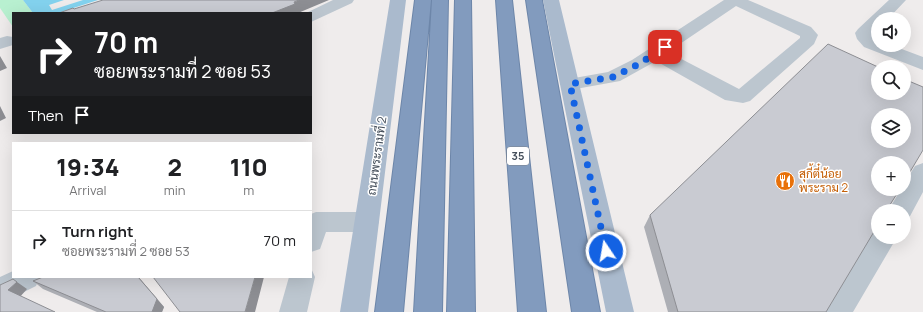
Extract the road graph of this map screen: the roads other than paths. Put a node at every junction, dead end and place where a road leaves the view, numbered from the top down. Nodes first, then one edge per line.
1 (346, 0) edge
2 (398, 0) edge
3 (423, 0) edge
4 (440, 0) edge
5 (463, 0) edge
6 (497, 0) edge
7 (504, 0) edge
8 (534, 0) edge
9 (551, 0) edge
10 (735, 0) edge
11 (898, 0) edge
12 (885, 12) edge
13 (312, 17) edge
14 (871, 26) edge
15 (871, 43) edge
16 (893, 52) edge
17 (656, 53) junction
18 (923, 64) edge
19 (570, 84) junction
20 (923, 172) edge
21 (904, 204) edge
22 (367, 222) junction
23 (312, 237) edge
24 (880, 244) edge
25 (25, 278) edge
26 (302, 278) edge
27 (0, 290) edge
28 (293, 312) edge
29 (354, 312) edge
30 (389, 312) edge
31 (428, 312) edge
32 (461, 312) edge
33 (520, 312) edge
34 (532, 312) edge
35 (586, 312) edge
36 (620, 312) edge
37 (838, 312) edge

1 - 13 street
2 - 22 main road, ถนนพระรามที่ 2
3 - 30 highway
4 - 31 highway
5 - 32 highway
6 - 33 highway
7 - 34 highway, 35
8 - 35 highway
9 - 19 main road
10 - 17 street
10 - 17 street
11 - 12 street
14 - 15 street
16 - 18 street
17 - 19 street
19 - 36 main road
20 - 21 street
22 - 23 street
22 - 29 main road, ถนนพระรามที่ 2
24 - 37 street
25 - 27 street
26 - 28 street

